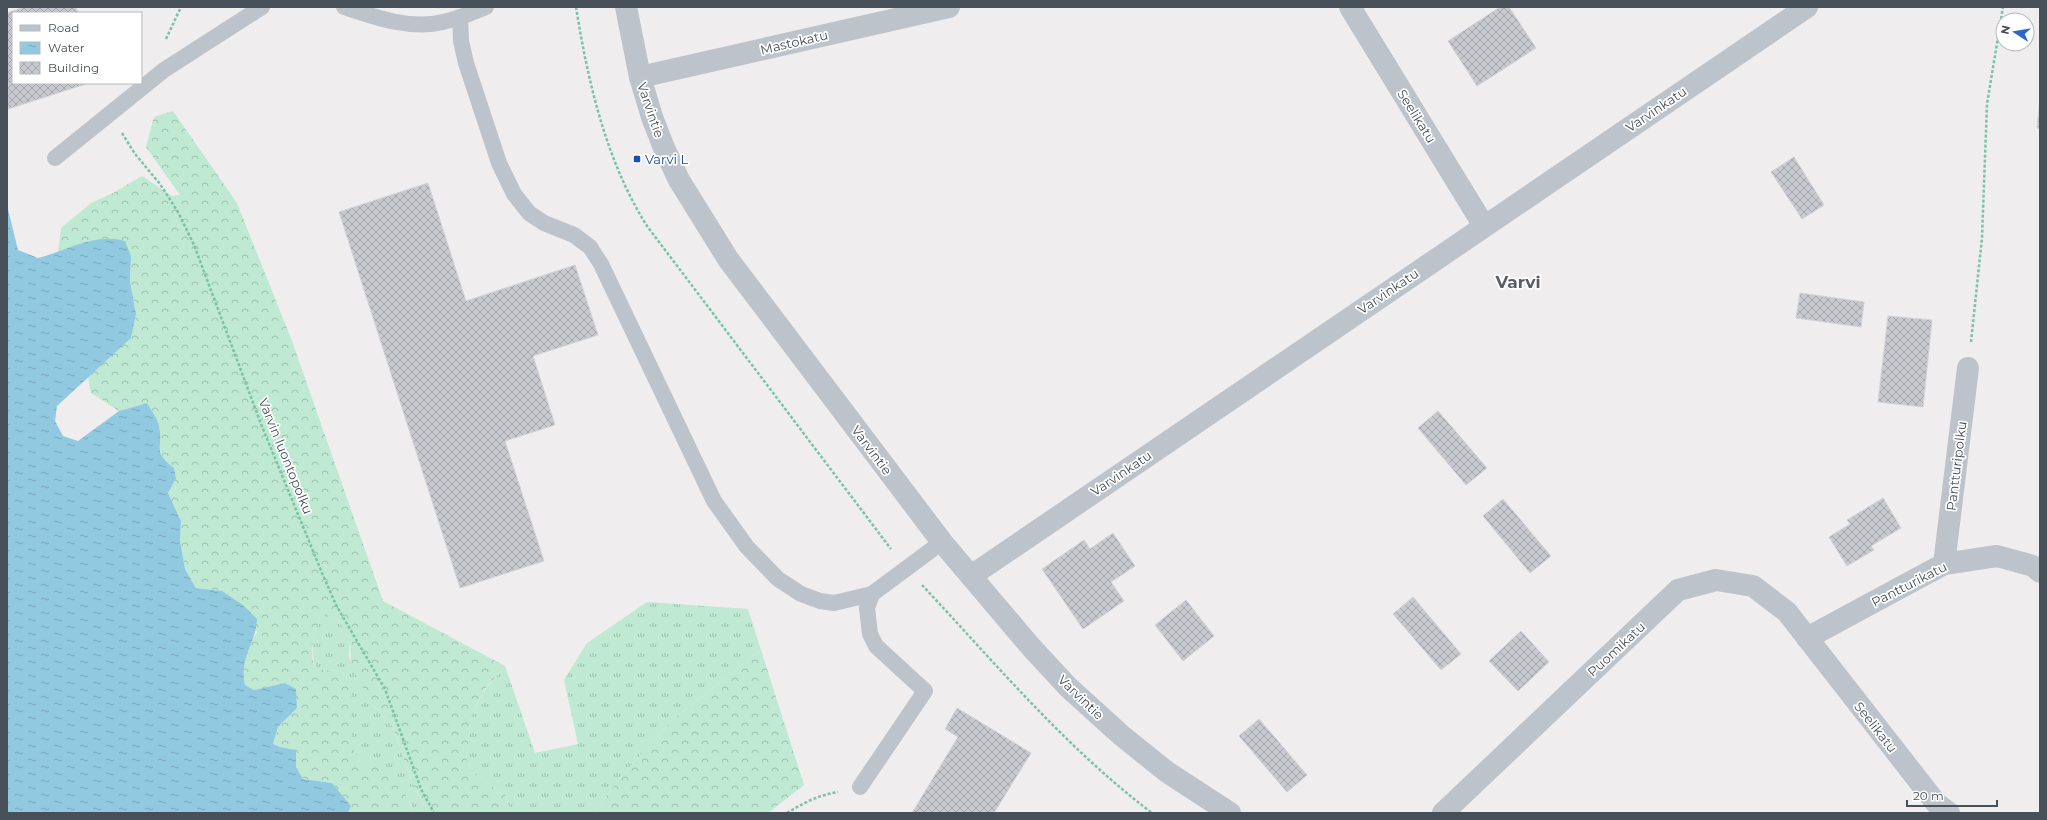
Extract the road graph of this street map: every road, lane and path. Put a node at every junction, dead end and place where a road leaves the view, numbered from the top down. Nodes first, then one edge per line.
1 (262, 7) edge
2 (344, 7) edge
3 (486, 7) edge
4 (576, 7) edge
5 (626, 7) edge
6 (949, 7) edge
7 (1350, 7) edge
8 (1807, 7) edge
9 (2003, 7) edge
10 (460, 17) junction
11 (640, 77) junction
12 (115, 110) junction
13 (55, 158) dead end
14 (1484, 226) junction
15 (1968, 368) joint
16 (942, 542) junction
17 (1944, 564) junction
18 (905, 568) junction
19 (2040, 572) edge
20 (971, 576) junction
21 (872, 594) junction
22 (1807, 638) junction
23 (860, 788) joint
24 (1937, 810) edge
25 (434, 813) edge
26 (787, 813) edge
27 (1152, 813) edge
28 (1230, 813) edge
29 (1443, 813) edge

1 - 12 lane
2 - 10 lane
3 - 10 lane
4 - 18 path
5 - 11 street, Varvintie
6 - 11 street, Mastokatu
7 - 14 street, Seelikatu
8 - 14 street, Varvinkatu
9 - 15 path
10 - 21 lane
11 - 16 street, Varvintie
12 - 13 lane
12 - 25 path, Varvin luontopolku
14 - 20 street, Varvinkatu
15 - 17 street, Pantturipolku
16 - 18 lane
16 - 20 street, Varvintie
17 - 19 street, Pantturikatu
17 - 22 street, Pantturikatu
18 - 21 lane
18 - 27 path
20 - 28 street, Varvintie
21 - 23 lane
22 - 24 street, Seelikatu
22 - 29 street, Puomikatu
23 - 26 path

